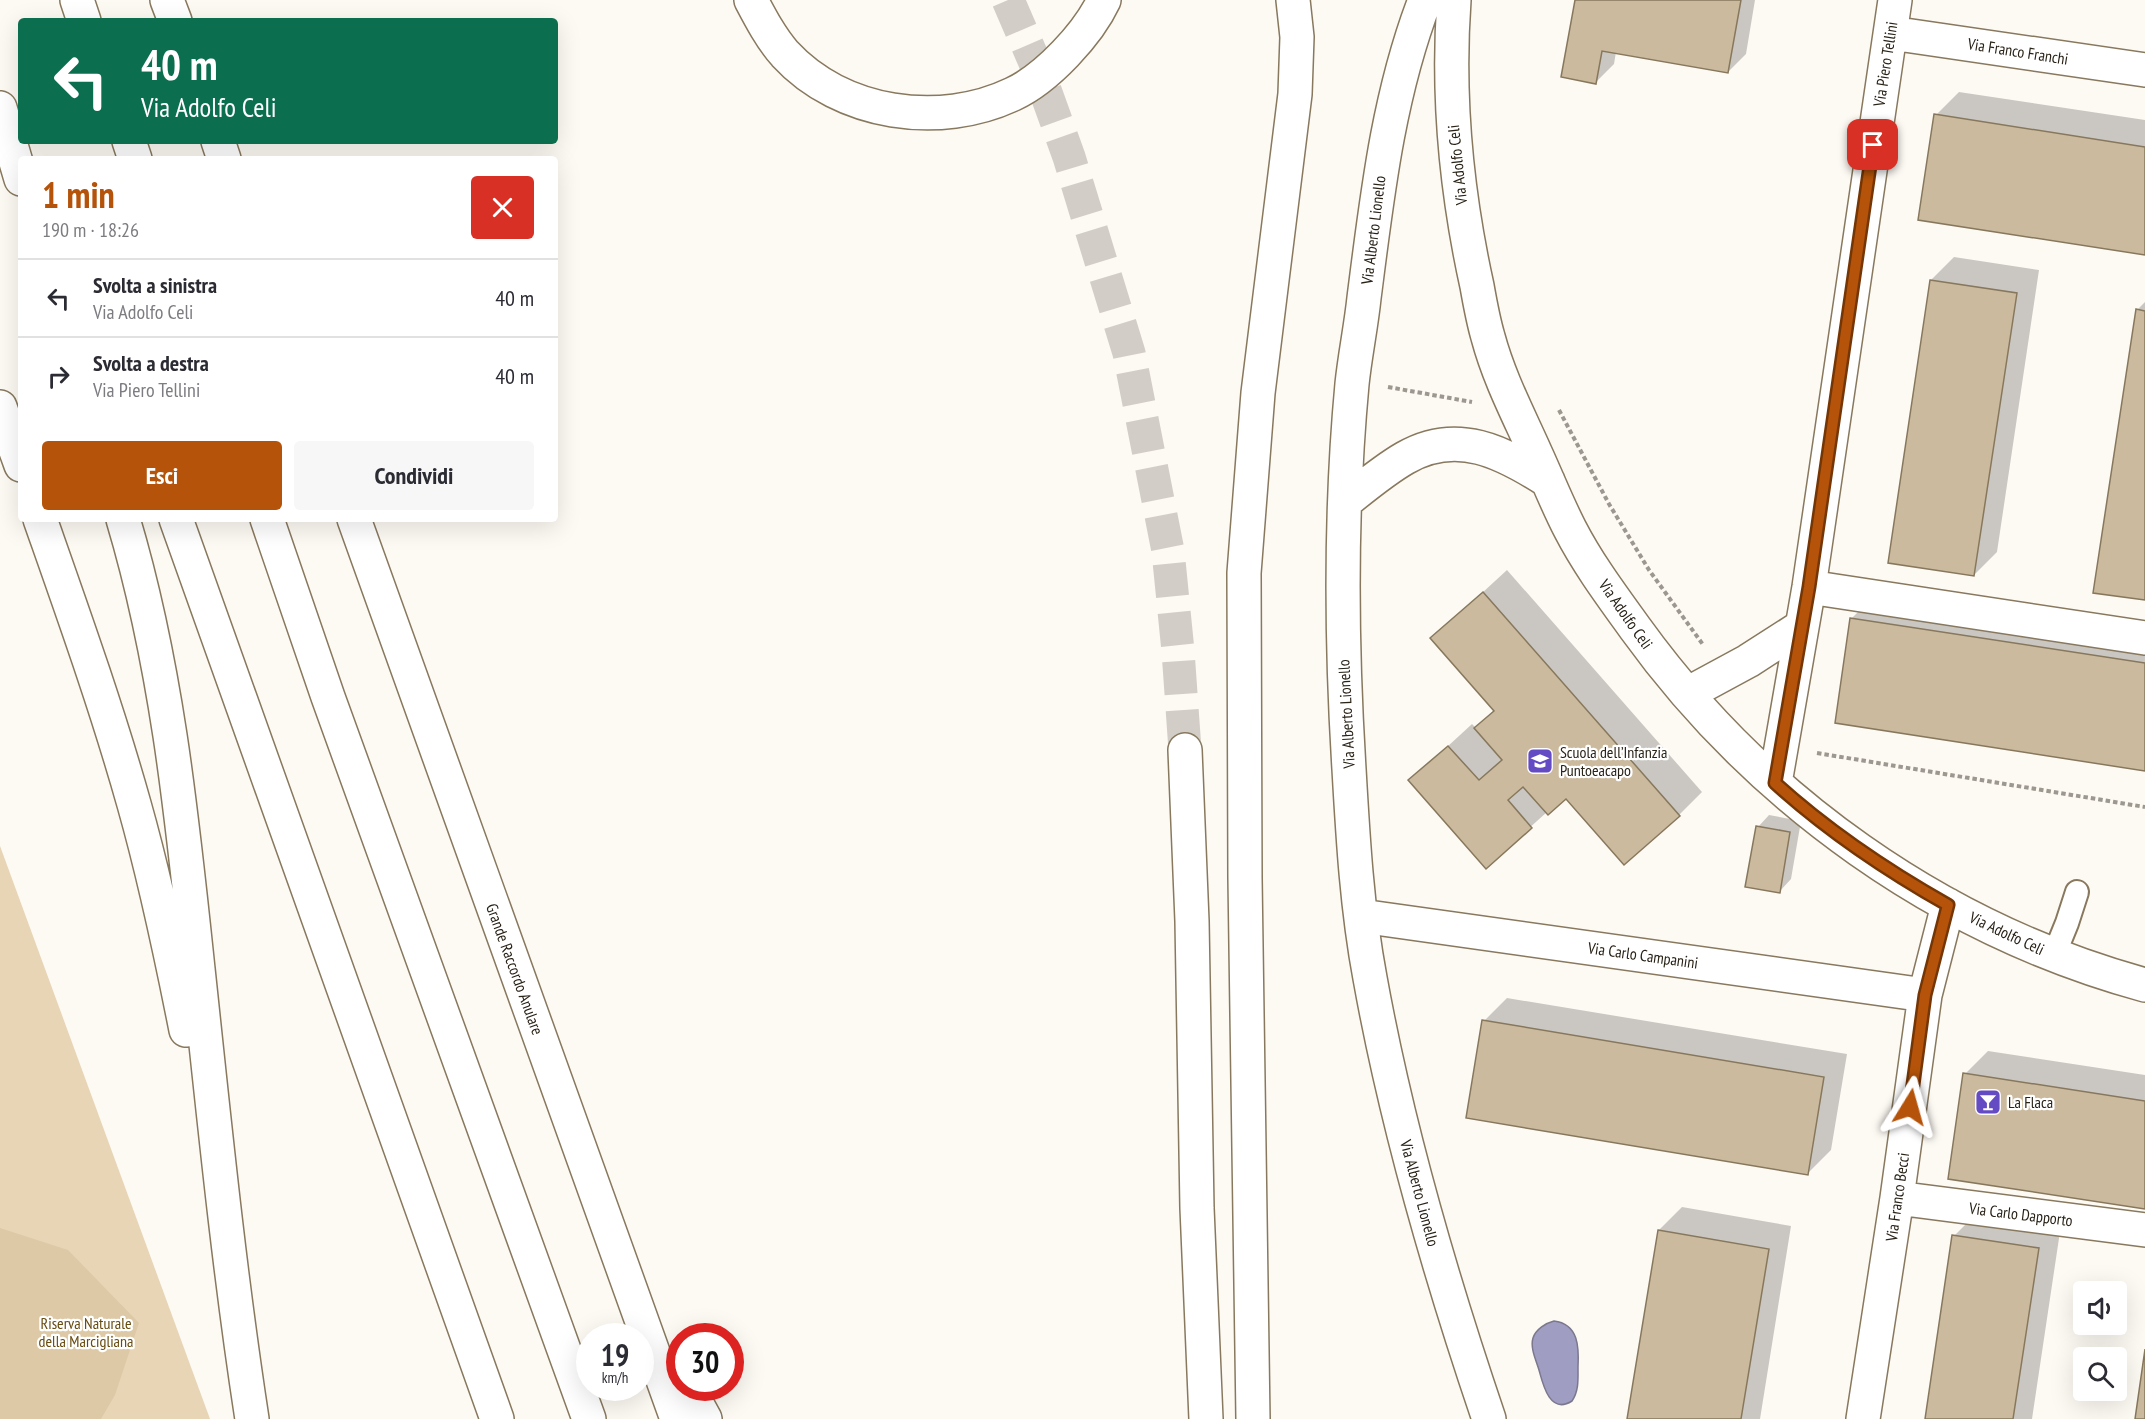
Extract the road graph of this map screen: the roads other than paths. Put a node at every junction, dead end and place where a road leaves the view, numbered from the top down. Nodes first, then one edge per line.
1 (77, 0) edge
2 (169, 0) edge
3 (751, 0) edge
4 (1104, 0) edge
5 (1293, 0) edge
6 (1425, 0) edge
7 (1454, 0) edge
8 (1895, 0) edge
9 (83, 18) edge
10 (175, 18) edge
11 (1891, 33) junction
12 (2145, 70) edge
13 (0, 102) edge
14 (0, 108) edge
15 (18, 141) edge
16 (18, 169) edge
17 (0, 407) edge
18 (18, 457) edge
19 (1548, 481) junction
20 (1344, 502) junction
21 (41, 522) edge
22 (124, 522) edge
23 (177, 522) edge
24 (268, 522) edge
25 (355, 522) edge
26 (1809, 587) junction
27 (1801, 627) junction
28 (2145, 639) edge
29 (1687, 694) junction
30 (1185, 750) tunnel mouth
31 (1775, 783) junction
32 (2077, 892) dead end
33 (1948, 905) junction
34 (1361, 916) junction
35 (2054, 955) junction
36 (2145, 986) edge
37 (1925, 995) junction
38 (1897, 1198) junction
39 (1197, 1208) junction
40 (2145, 1230) edge
41 (227, 1240) junction
42 (616, 1250) junction
43 (666, 1345) edge
44 (695, 1401) edge
45 (252, 1419) edge
46 (497, 1419) edge
47 (589, 1419) edge
48 (677, 1419) edge
49 (705, 1419) edge
50 (1193, 1419) edge
51 (1206, 1419) edge
52 (1252, 1419) edge
53 (1489, 1419) edge
54 (1863, 1419) edge

1 - 9 main road
2 - 10 main road
3 - 4 main road
5 - 52 main road
6 - 20 main road, Via Alberto Lionello
7 - 19 main road, Via Adolfo Celi
8 - 11 main road, Via Piero Tellini
11 - 12 main road, Via Franco Franchi
11 - 26 main road, Via Piero Tellini
13 - 15 main road
14 - 16 main road
17 - 18 main road
19 - 20 main road
19 - 29 main road, Via Adolfo Celi
20 - 34 main road, Via Alberto Lionello
21 - 41 main road
22 - 41 main road
23 - 46 main road
24 - 47 main road
25 - 42 main road, Grande Raccordo Anulare
26 - 27 main road, Via Piero Tellini
26 - 28 main road
27 - 29 main road
27 - 31 main road, Via Piero Tellini
29 - 31 main road, Via Adolfo Celi
30 - 39 main road
31 - 33 main road, Via Adolfo Celi
32 - 35 lane
33 - 35 main road, Via Adolfo Celi
33 - 37 main road, Via Franco Becci
34 - 37 main road, Via Carlo Campanini
34 - 53 main road, Via Alberto Lionello
35 - 36 main road, Via Adolfo Celi
37 - 38 main road, Via Franco Becci
38 - 40 main road, Via Carlo Dapporto
38 - 54 main road, Via Franco Becci
39 - 50 main road
39 - 51 main road
41 - 45 main road
42 - 43 main road
42 - 48 main road, Grande Raccordo Anulare
44 - 49 main road

